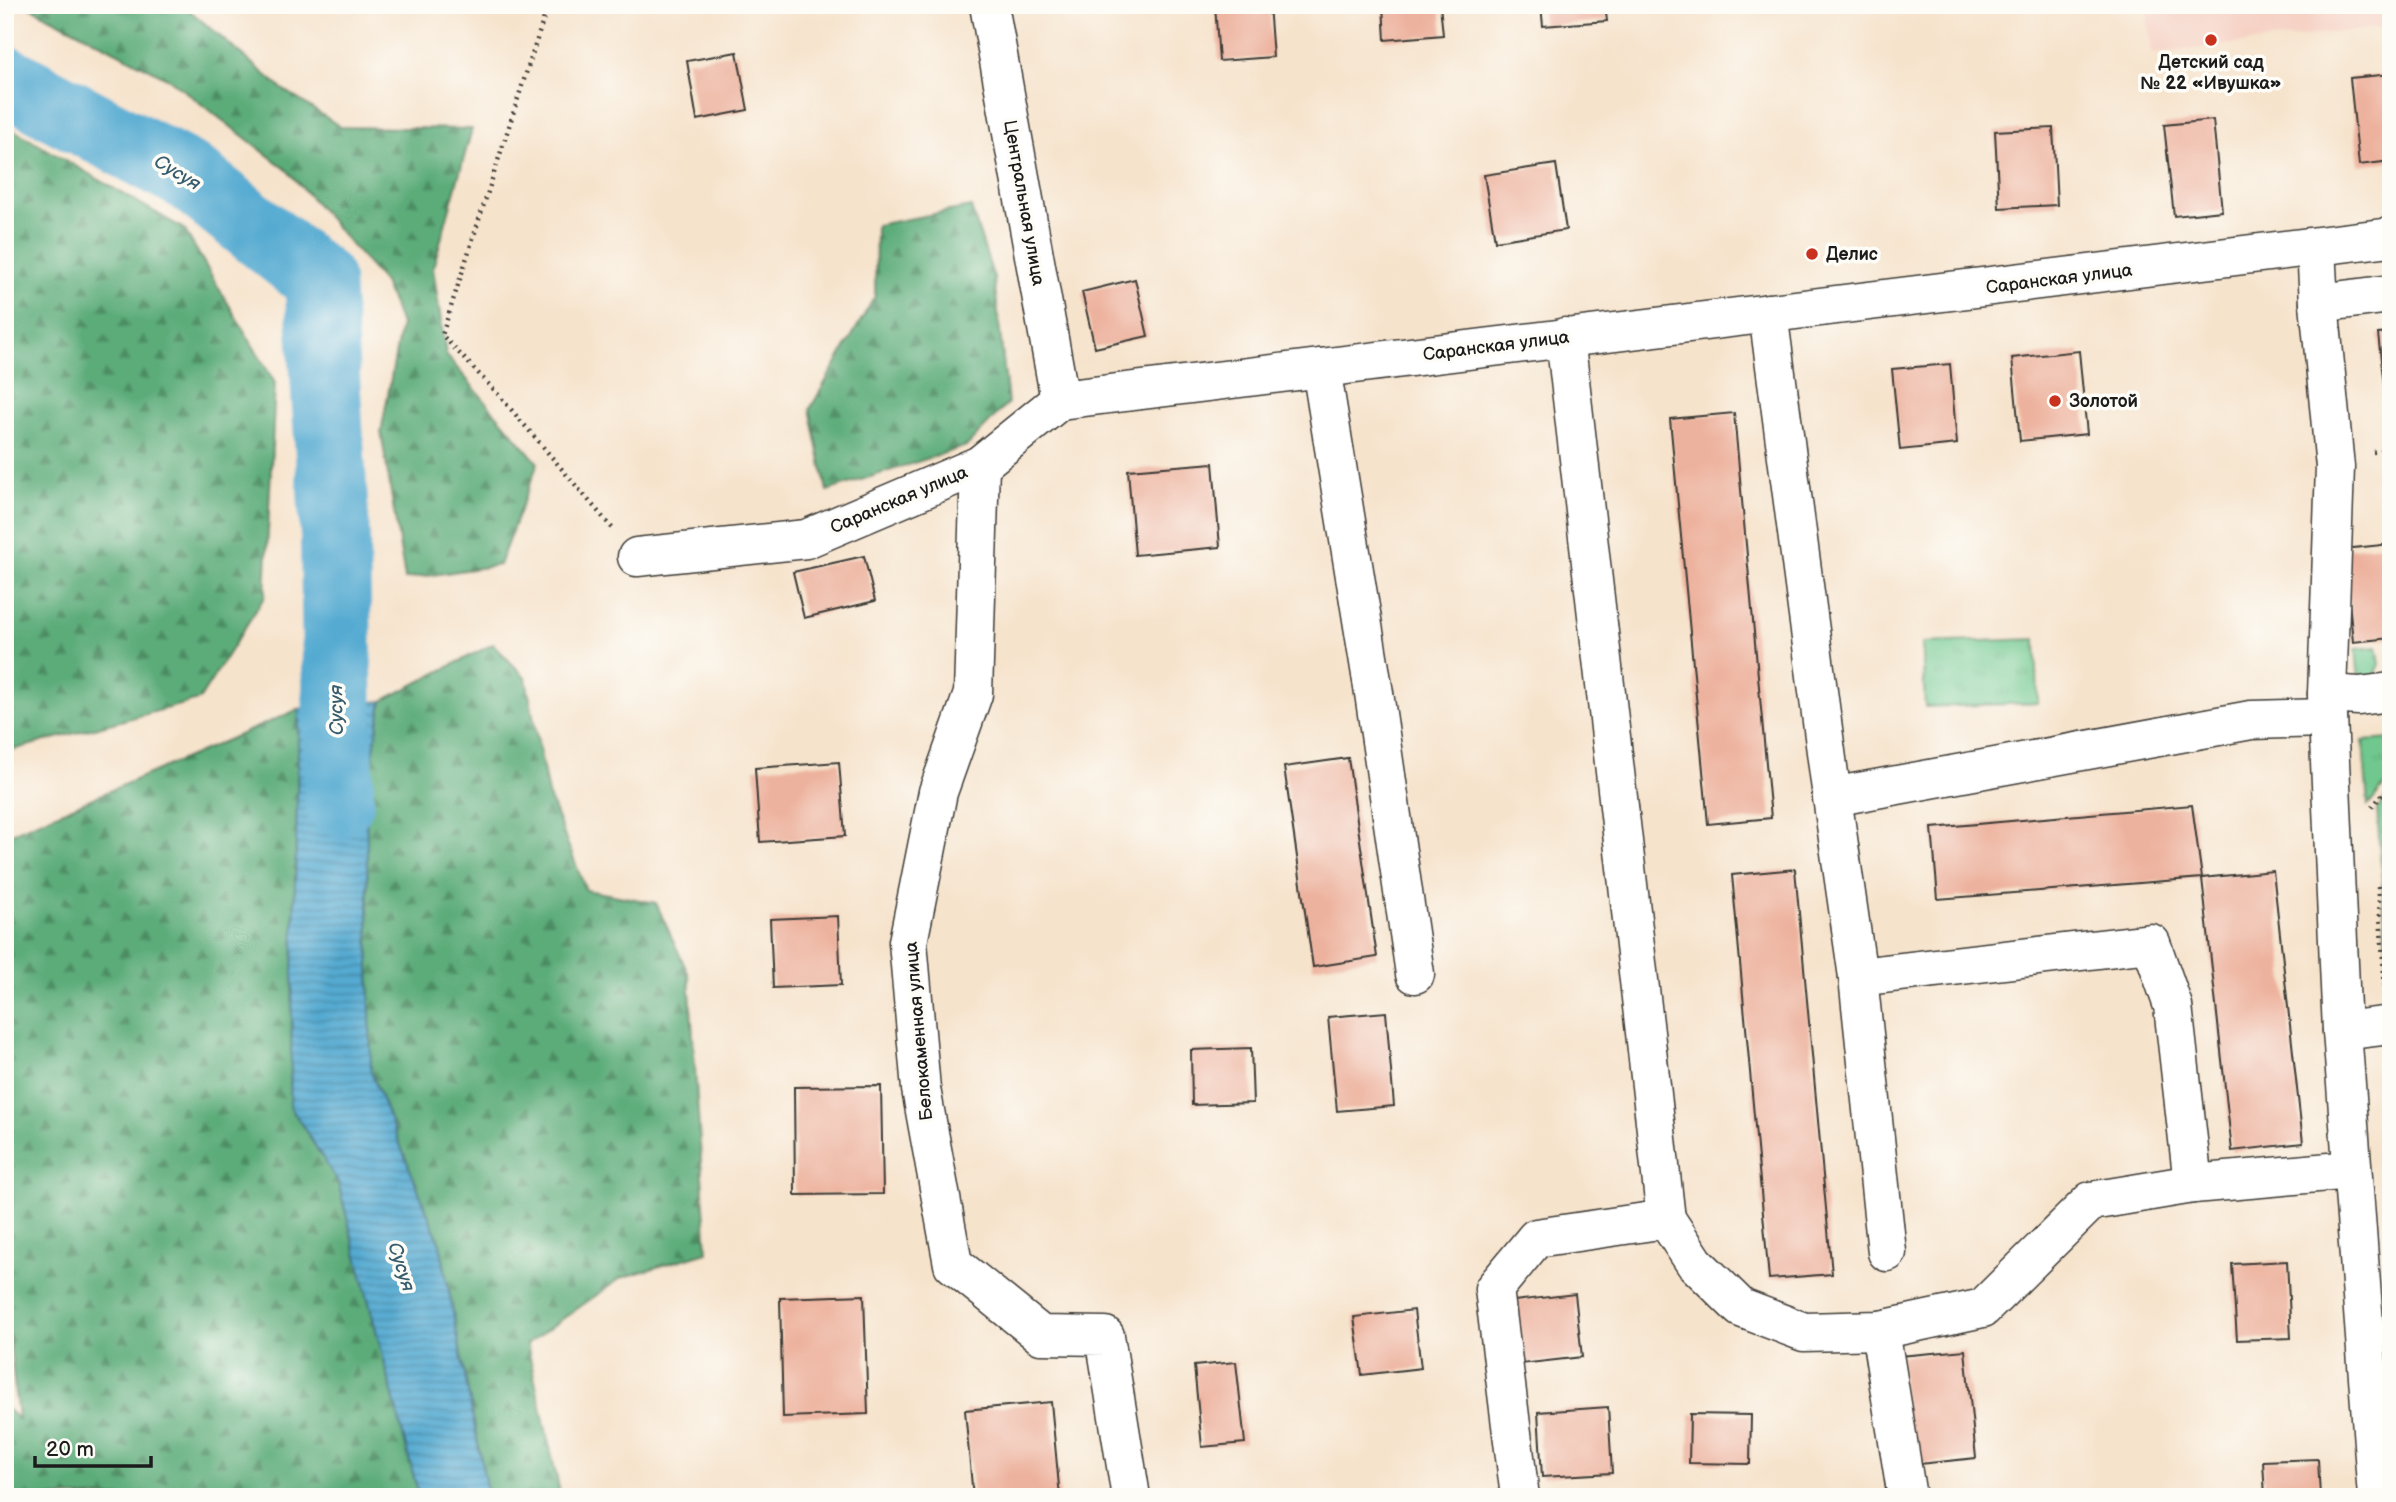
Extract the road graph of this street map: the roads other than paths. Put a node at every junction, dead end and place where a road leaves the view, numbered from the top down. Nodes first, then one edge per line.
1 (989, 5) edge
2 (2391, 237) edge
3 (2316, 248) junction
4 (2391, 295) edge
5 (2319, 303) junction
6 (1768, 313) junction
7 (1565, 337) junction
8 (1321, 368) junction
9 (1060, 400) junction
10 (981, 465) junction
11 (637, 557) road end
12 (2391, 692) edge
13 (2327, 706) junction
14 (1832, 797) junction
15 (1415, 974) dead end
16 (1858, 977) junction
17 (2391, 1025) edge
18 (2343, 1031) junction
19 (2352, 1171) junction
20 (2193, 1184) junction
21 (1666, 1219) junction
22 (1887, 1252) dead end
23 (1880, 1330) junction
24 (2382, 1453) edge
25 (1131, 1497) edge
26 (1520, 1497) edge
27 (1906, 1497) edge
28 (2377, 1497) edge

1 - 9 street, Центральная улица
2 - 3 street, Саранская улица
3 - 5 street
3 - 6 street, Саранская улица
4 - 5 street
5 - 13 street
6 - 7 street, Саранская улица
6 - 14 street
7 - 8 street, Саранская улица
7 - 21 street
8 - 9 street, Саранская улица
8 - 15 street
9 - 10 street, Саранская улица
10 - 11 street, Саранская улица
10 - 25 street, Белокаменная улица
12 - 13 street
13 - 14 street
13 - 18 street
14 - 16 street
16 - 20 street
16 - 22 street
17 - 18 street
18 - 19 street
19 - 20 street
19 - 24 street
20 - 23 street
21 - 23 street
21 - 26 street
23 - 27 street
24 - 28 street

